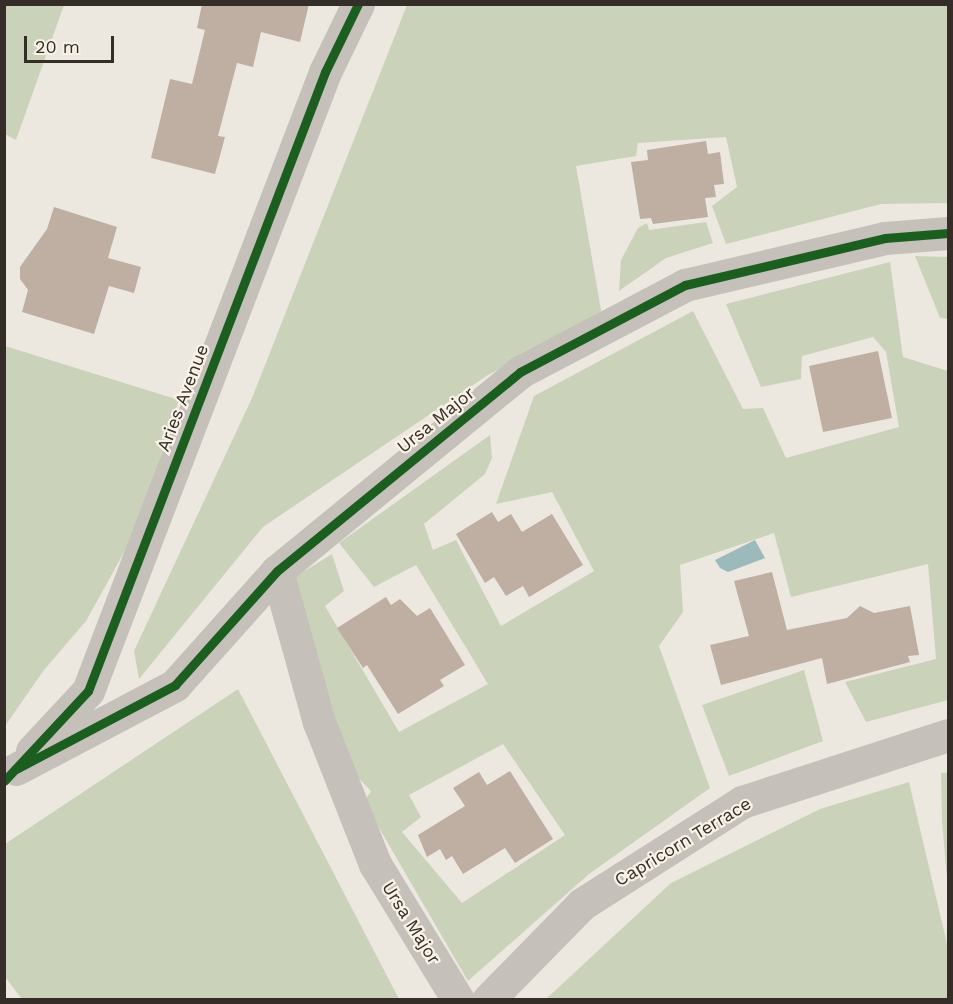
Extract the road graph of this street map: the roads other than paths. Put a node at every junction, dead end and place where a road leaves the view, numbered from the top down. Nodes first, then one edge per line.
1 (358, 4) edge
2 (948, 233) edge
3 (277, 571) junction
4 (948, 735) edge
5 (10, 775) edge
6 (458, 999) edge
7 (488, 999) edge

1 - 5 street, Aries Avenue
2 - 3 street, Ursa Major
3 - 5 street, Ursa Major
3 - 6 street, Ursa Major
4 - 7 street, Capricorn Terrace

